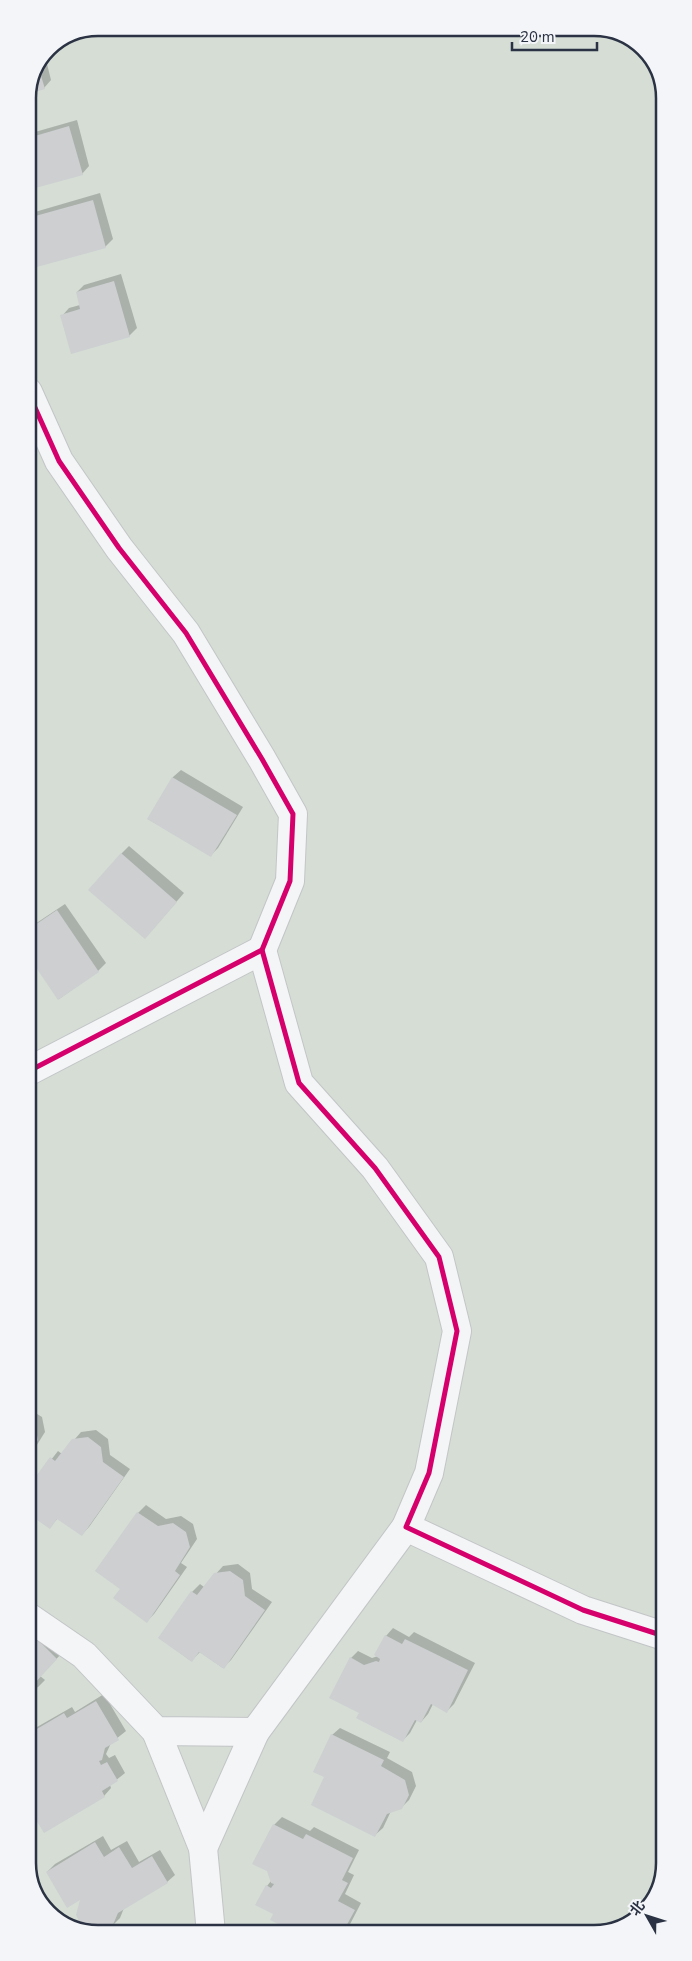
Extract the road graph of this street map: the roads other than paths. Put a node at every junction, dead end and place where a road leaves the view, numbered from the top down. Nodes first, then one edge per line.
1 (36, 410) edge
2 (262, 950) junction
3 (36, 1067) edge
4 (406, 1527) junction
5 (36, 1622) edge
6 (656, 1633) edge
7 (156, 1731) junction
8 (255, 1732) junction
9 (203, 1848) junction
10 (210, 1925) edge

1 - 2 street
2 - 3 street
2 - 4 street
4 - 6 street
4 - 8 street
5 - 7 street
7 - 8 street
7 - 9 street
8 - 9 street
9 - 10 street

